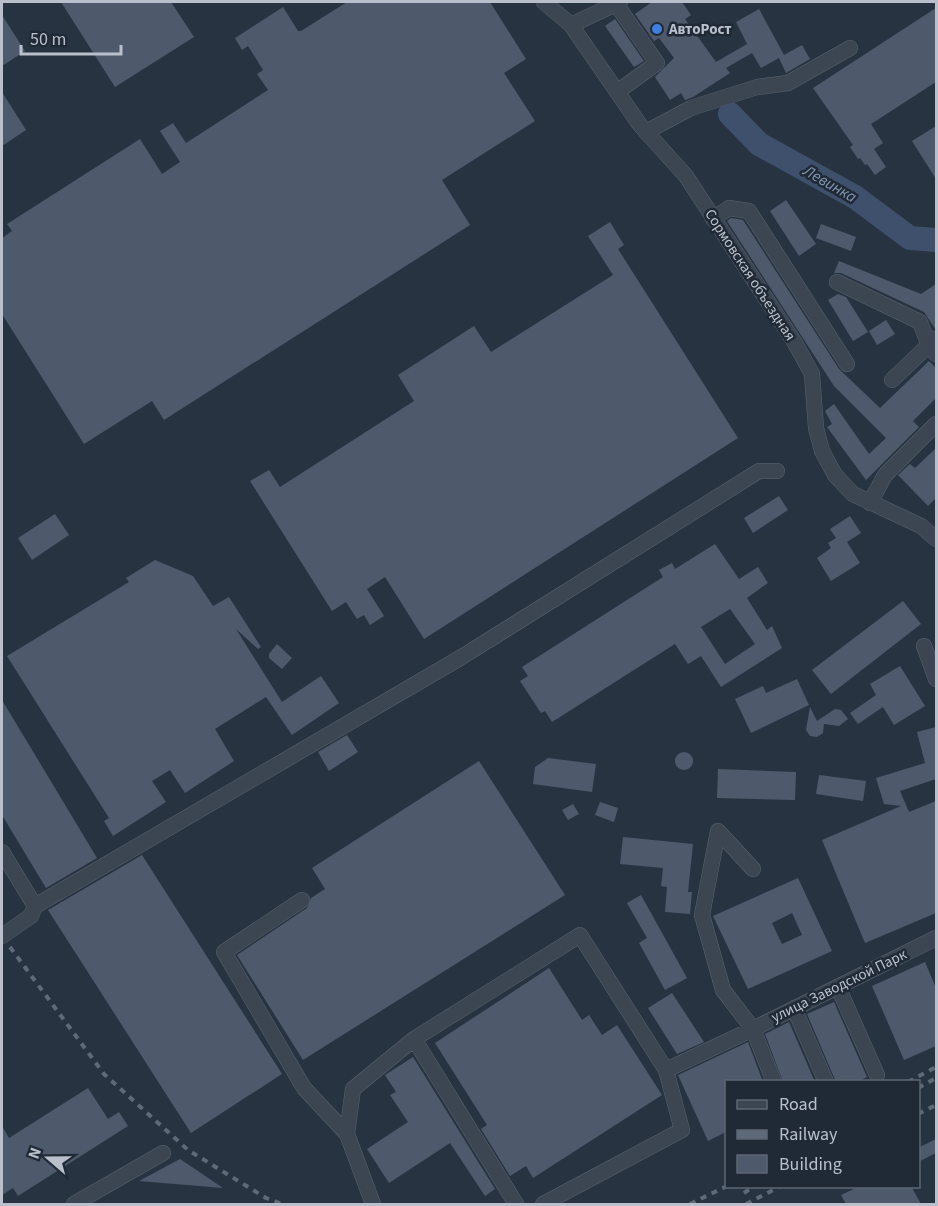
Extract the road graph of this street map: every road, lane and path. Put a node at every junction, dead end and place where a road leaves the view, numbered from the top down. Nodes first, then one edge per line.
1 (544, 2) edge
2 (618, 3) edge
3 (571, 26) junction
4 (850, 48) dead end
5 (617, 92) junction
6 (646, 132) junction
7 (713, 219) junction
8 (837, 282) dead end
9 (934, 345) edge
10 (847, 364) dead end
11 (892, 380) dead end
12 (936, 424) edge
13 (777, 471) dead end
14 (870, 503) junction
15 (936, 537) edge
16 (924, 646) dead end
17 (936, 679) edge
18 (2, 852) edge
19 (753, 869) dead end
20 (302, 900) dead end
21 (35, 906) junction
22 (2, 936) edge
23 (936, 938) edge
24 (838, 987) junction
25 (794, 1008) junction
26 (753, 1029) junction
27 (414, 1039) junction
28 (666, 1070) junction
29 (877, 1075) dead end
30 (773, 1080) edge
31 (825, 1080) edge
32 (347, 1134) junction
33 (163, 1153) dead end
34 (74, 1204) edge
35 (373, 1204) edge
36 (516, 1204) edge
37 (543, 1204) edge

1 - 3 street, Сормовская объездная
2 - 3 street
2 - 5 street
3 - 5 street, Сормовская объездная
4 - 6 street
5 - 6 street, Сормовская объездная
6 - 7 street, Сормовская объездная
7 - 10 street
7 - 14 street, Сормовская объездная
8 - 9 street
9 - 11 street
12 - 14 street
13 - 21 street
14 - 15 street, Сормовская объездная
16 - 17 street
18 - 21 street
19 - 26 street, улица Заводской Парк
20 - 32 street
21 - 22 street
23 - 24 street, улица Заводской Парк
24 - 25 street, улица Заводской Парк
24 - 29 street
25 - 26 street, улица Заводской Парк
25 - 31 street
26 - 28 street
26 - 30 street
27 - 28 street
27 - 32 street
27 - 36 street
28 - 37 street
32 - 35 street
33 - 34 street

